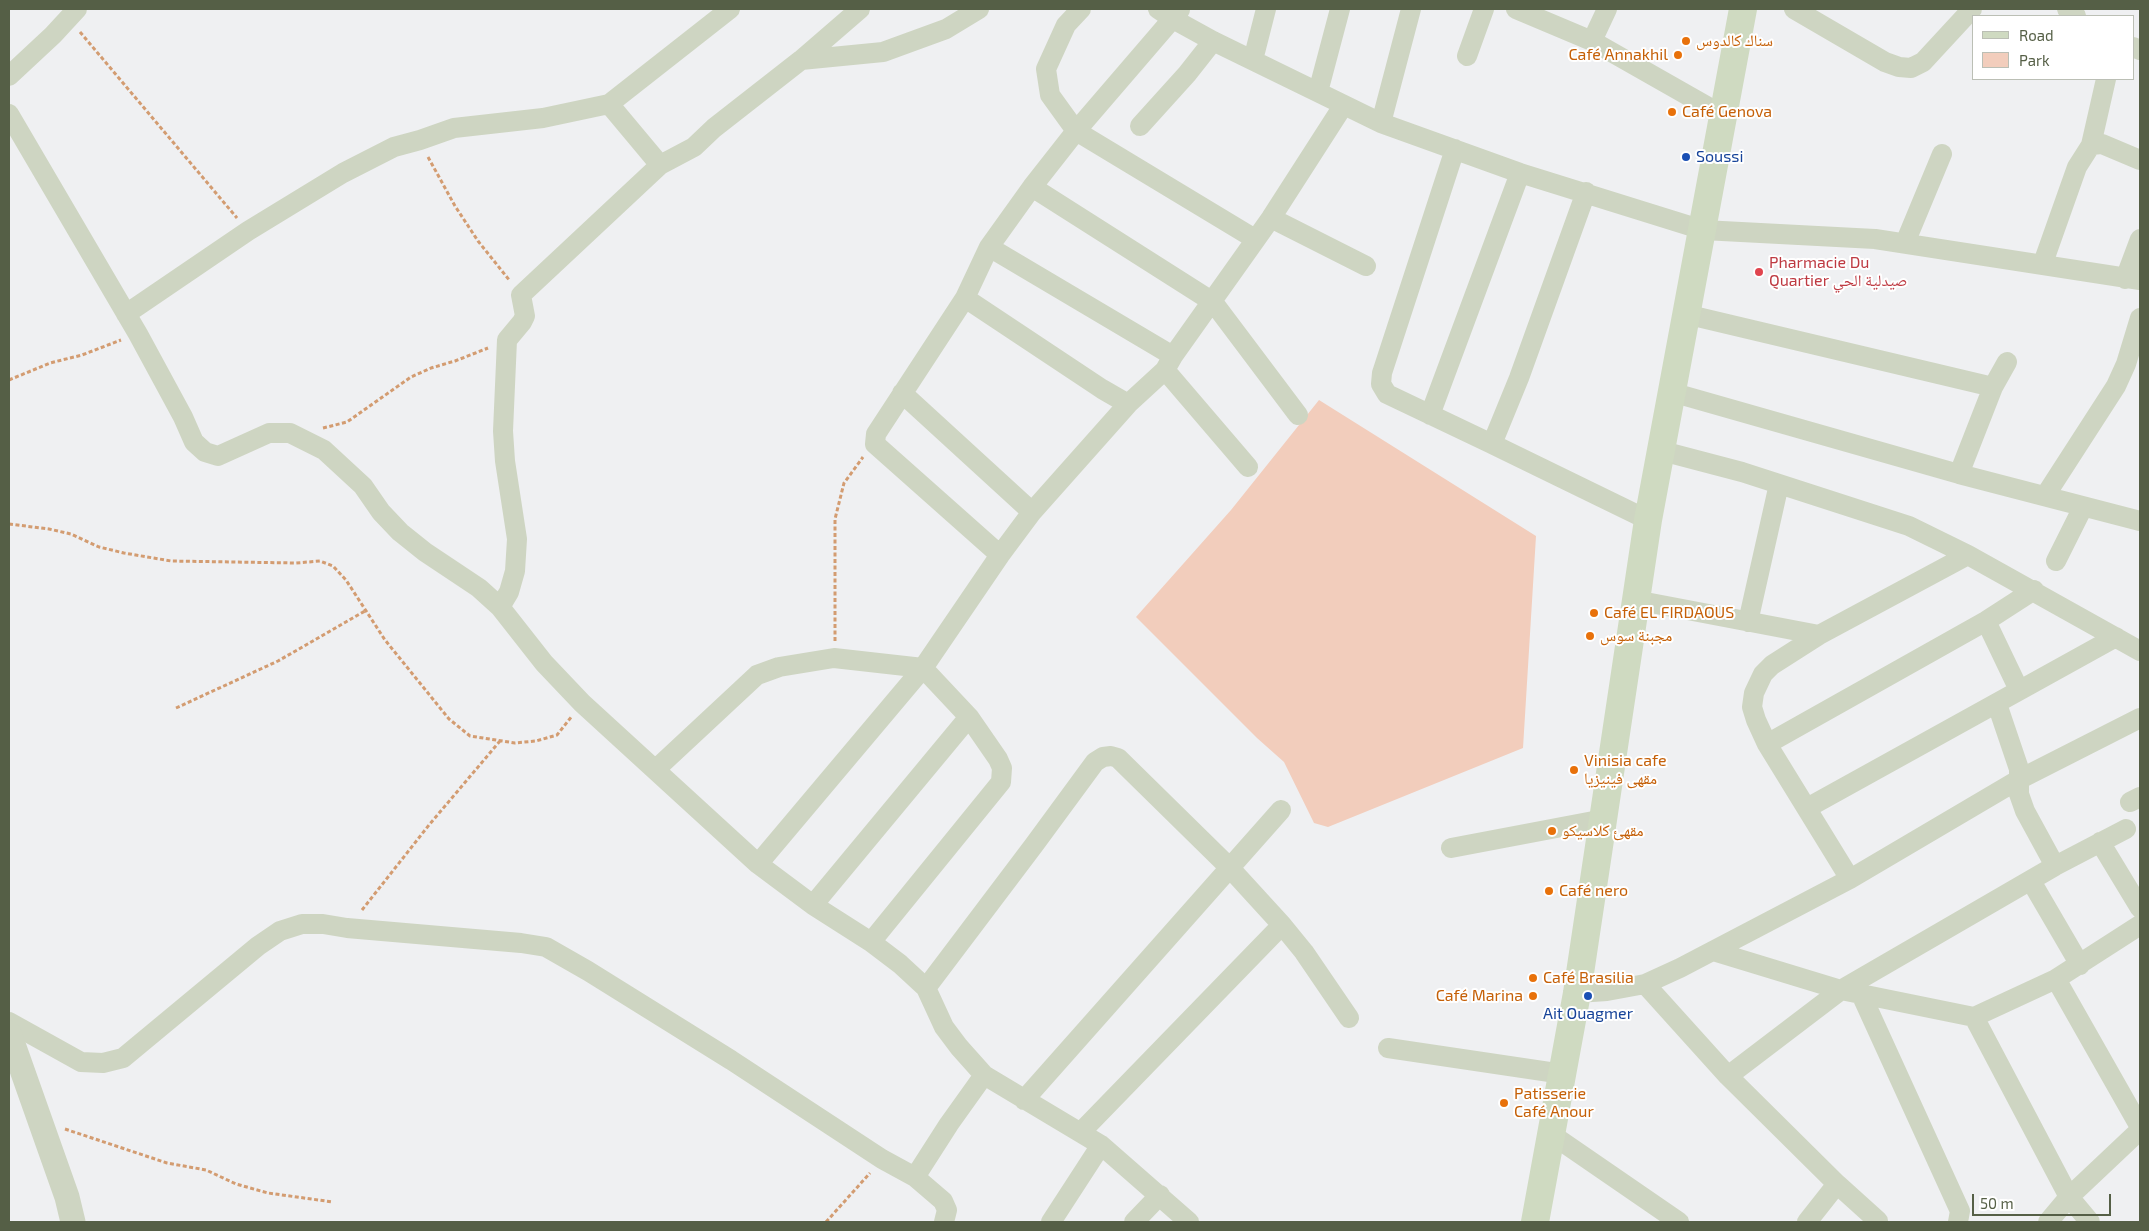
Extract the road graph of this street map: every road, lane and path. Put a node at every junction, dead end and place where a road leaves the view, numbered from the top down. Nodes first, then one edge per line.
1 (730, 9) edge
2 (860, 9) edge
3 (978, 9) edge
4 (1081, 9) edge
5 (1266, 9) edge
6 (1340, 9) edge
7 (1411, 9) edge
8 (1484, 9) edge
9 (1516, 9) edge
10 (1607, 9) edge
11 (1743, 9) edge
12 (1794, 9) edge
13 (1972, 9) edge
14 (1171, 12) edge
15 (72, 14) edge
16 (1213, 41) junction
17 (1592, 41) junction
18 (1468, 56) dead end
19 (801, 60) junction
20 (1253, 60) junction
21 (9, 76) edge
22 (2106, 80) edge
23 (1318, 92) junction
24 (609, 104) junction
25 (1343, 106) junction
26 (9, 114) edge
27 (1724, 116) junction
28 (1381, 123) junction
29 (1140, 126) dead end
30 (1076, 131) junction
31 (420, 140) junction
32 (2091, 145) junction
33 (1455, 149) junction
34 (1942, 154) dead end
35 (2140, 160) edge
36 (660, 165) junction
37 (1520, 173) junction
38 (1032, 187) junction
39 (1586, 192) junction
40 (1271, 218) junction
41 (1703, 230) junction
42 (248, 231) junction
43 (2140, 238) edge
44 (1255, 239) junction
45 (1905, 243) junction
46 (989, 247) junction
47 (2043, 263) junction
48 (1366, 266) dead end
49 (2133, 279) edge
50 (521, 295) junction
51 (965, 298) junction
52 (1213, 302) junction
53 (126, 314) junction
54 (1685, 314) junction
55 (2140, 318) edge
56 (138, 334) junction
57 (507, 340) junction
58 (2008, 362) dead end
59 (1169, 363) junction
60 (9, 380) edge
61 (1993, 387) junction
62 (1671, 392) junction
63 (902, 393) junction
64 (1128, 404) junction
65 (1298, 415) dead end
66 (1430, 415) junction
67 (290, 433) junction
68 (875, 444) junction
69 (1492, 444) junction
70 (1662, 451) junction
71 (1248, 467) dead end
72 (1959, 474) junction
73 (1779, 484) junction
74 (2045, 496) junction
75 (2083, 506) junction
76 (1032, 512) junction
77 (1648, 520) junction
78 (2140, 521) edge
79 (9, 524) edge
80 (1000, 554) junction
81 (1968, 555) junction
82 (2056, 561) dead end
83 (2034, 590) junction
84 (1635, 600) junction
85 (500, 607) junction
86 (365, 611) junction
87 (1986, 621) junction
88 (1748, 622) junction
89 (1819, 636) junction
90 (2116, 637) junction
91 (2140, 651) edge
92 (834, 658) junction
93 (923, 668) junction
94 (2020, 690) junction
95 (582, 703) junction
96 (1996, 704) junction
97 (176, 708) dead end
98 (969, 717) junction
99 (2140, 718) edge
100 (500, 740) junction
101 (1767, 744) junction
102 (655, 770) junction
103 (2018, 780) junction
104 (1807, 808) junction
105 (1281, 810) dead end
106 (1604, 818) junction
107 (2126, 830) dead end
108 (2100, 842) junction
109 (1451, 848) dead end
110 (758, 864) junction
111 (2055, 866) junction
112 (1229, 867) junction
113 (1850, 879) junction
114 (2032, 881) junction
115 (813, 905) junction
116 (2140, 908) edge
117 (1282, 925) junction
118 (2140, 926) edge
119 (347, 928) junction
120 (872, 942) junction
121 (1713, 951) junction
122 (2080, 965) junction
123 (2056, 979) junction
124 (1644, 984) junction
125 (926, 988) junction
126 (1841, 990) junction
127 (1578, 993) junction
128 (1860, 994) junction
129 (1974, 1016) junction
130 (1349, 1018) dead end
131 (9, 1022) edge
132 (9, 1033) edge
133 (1388, 1048) dead end
134 (1563, 1074) junction
135 (984, 1075) junction
136 (1728, 1076) junction
137 (1024, 1100) junction
138 (41, 1121) junction
139 (2140, 1129) edge
140 (1081, 1132) junction
141 (1551, 1134) junction
142 (1101, 1145) junction
143 (882, 1159) junction
144 (916, 1177) junction
145 (1837, 1184) junction
146 (1160, 1194) junction
147 (2069, 1197) junction
148 (333, 1202) dead end
149 (1878, 1221) dead end
150 (73, 1222) edge
151 (826, 1222) edge
152 (944, 1222) edge
153 (1051, 1222) edge
154 (1134, 1222) edge
155 (1190, 1222) edge
156 (1535, 1222) edge
157 (1679, 1222) edge
158 (1807, 1222) edge
159 (1958, 1222) edge
160 (2048, 1222) edge
161 (2090, 1222) edge

1 - 24 street
2 - 19 street
3 - 19 street
4 - 30 street
5 - 20 street
6 - 23 street
7 - 28 street
8 - 18 street
9 - 17 street
10 - 17 street
11 - 27 main road
12 - 13 street
14 - 16 street
14 - 30 street
15 - 21 street
15 - 42 path
16 - 20 street
16 - 29 street
17 - 27 street
19 - 36 street
20 - 23 street
22 - 32 street
23 - 25 street
24 - 31 street
24 - 36 street
25 - 28 street
25 - 40 street
26 - 53 street
27 - 41 main road
28 - 33 street
30 - 38 street
30 - 44 street
31 - 42 street
31 - 50 path
32 - 35 street
32 - 47 street
33 - 37 street
33 - 66 street
34 - 45 street
36 - 50 street
37 - 39 street
37 - 66 street
38 - 46 street
38 - 52 street
39 - 41 street
39 - 69 street
40 - 44 street
40 - 48 street
41 - 45 street
41 - 54 main road
42 - 53 street
43 - 49 street
44 - 52 street
45 - 47 street
46 - 51 street
46 - 59 street
47 - 49 street
50 - 57 street
51 - 63 street
51 - 64 street
52 - 59 street
52 - 65 street
53 - 56 street
54 - 61 street
54 - 62 main road
55 - 74 street
56 - 60 path
56 - 67 street
57 - 67 path
57 - 85 street
58 - 61 street
59 - 64 street
59 - 71 street
61 - 72 street
62 - 70 main road
62 - 72 street
63 - 68 street
63 - 76 street
64 - 76 street
66 - 69 street
67 - 85 street
68 - 80 street
68 - 92 path
69 - 77 street
70 - 73 street
70 - 77 main road
72 - 74 street
73 - 81 street
73 - 88 street
74 - 75 street
75 - 78 street
75 - 82 street
76 - 80 street
77 - 84 main road
79 - 86 path
80 - 93 street
81 - 83 street
81 - 89 street
83 - 87 street
83 - 90 street
84 - 88 street
84 - 106 main road
85 - 95 street
86 - 97 path
86 - 100 path
87 - 94 street
87 - 101 street
88 - 89 street
89 - 101 street
90 - 91 street
90 - 94 street
92 - 93 street
92 - 102 street
93 - 98 street
93 - 110 street
94 - 96 street
95 - 100 path
95 - 102 street
96 - 103 street
96 - 104 street
98 - 115 street
98 - 120 street
99 - 103 street
100 - 119 path
101 - 104 street
102 - 110 street
103 - 111 street
103 - 113 street
104 - 113 street
105 - 112 street
106 - 109 street
106 - 127 main road
107 - 108 street
108 - 111 street
108 - 116 street
110 - 115 street
111 - 114 street
112 - 117 street
112 - 125 street
112 - 137 street
113 - 121 street
114 - 122 street
114 - 126 street
115 - 120 street
117 - 130 street
117 - 140 street
118 - 122 street
119 - 131 street
119 - 143 street
120 - 125 street
121 - 124 street
121 - 126 street
122 - 123 street
123 - 129 street
123 - 139 street
124 - 127 street
124 - 136 street
125 - 135 street
126 - 128 street
126 - 136 street
127 - 134 main road
128 - 129 street
128 - 159 street
129 - 147 street
132 - 138 street
133 - 134 street
134 - 141 main road
135 - 137 street
135 - 144 street
136 - 145 street
137 - 140 street
138 - 148 path
138 - 150 street
139 - 147 street
140 - 142 street
141 - 156 main road
141 - 157 street
142 - 146 street
142 - 153 street
143 - 144 street
143 - 151 path
144 - 152 street
145 - 149 street
145 - 158 street
146 - 154 street
146 - 155 street
147 - 160 street
147 - 161 street

